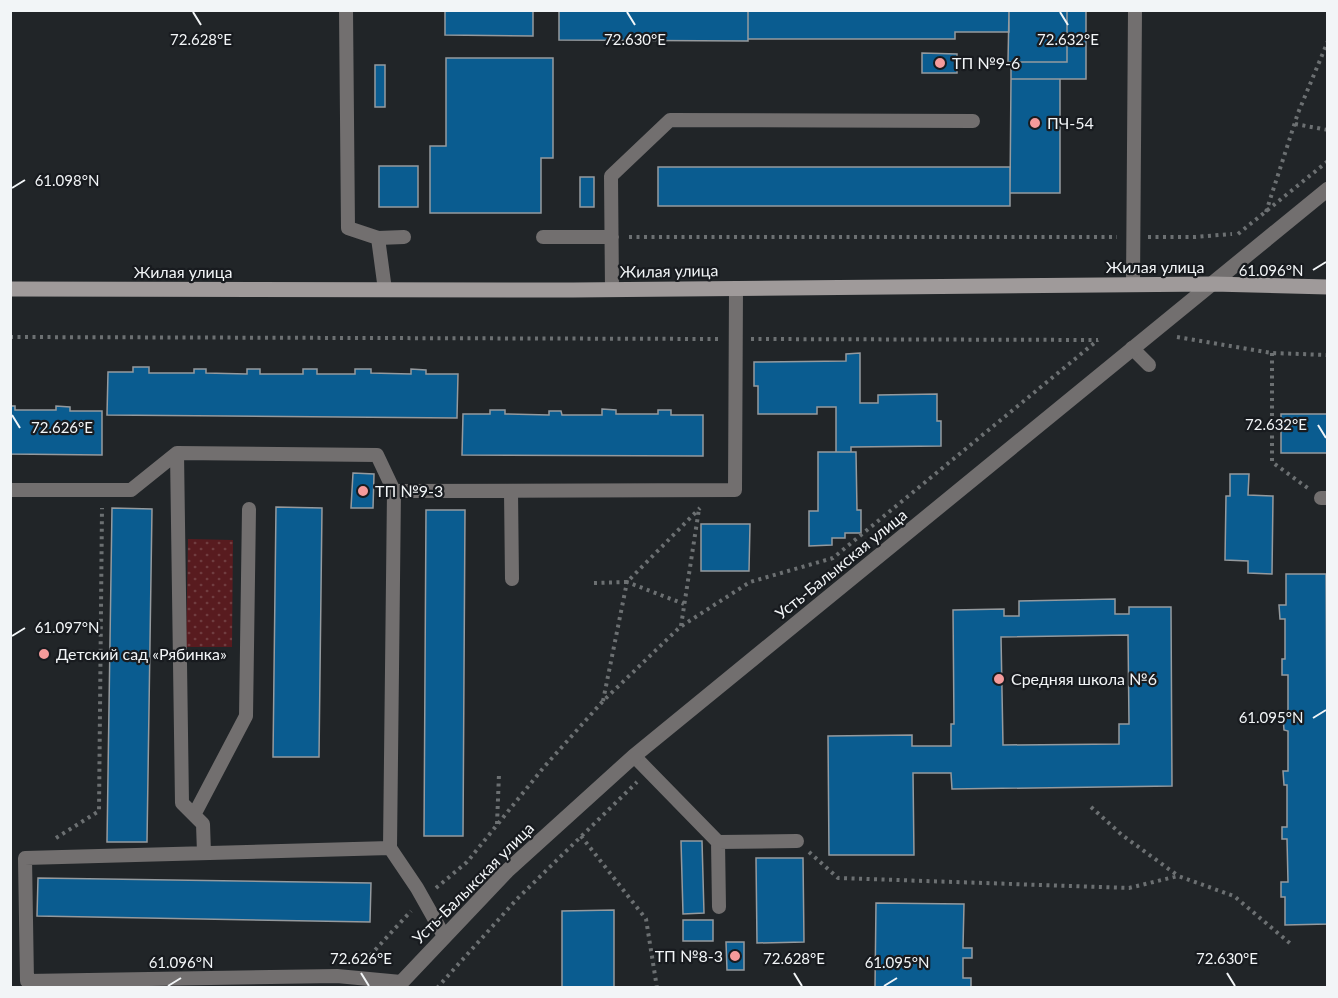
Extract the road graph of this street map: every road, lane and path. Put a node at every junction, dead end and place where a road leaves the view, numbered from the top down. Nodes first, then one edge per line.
1 (346, 10) edge
2 (1135, 10) edge
3 (1328, 40) edge
4 (974, 121) dead end
5 (1295, 124) junction
6 (1328, 130) edge
7 (1328, 161) edge
8 (1328, 189) edge
9 (1266, 212) junction
10 (1232, 234) dead end
11 (1238, 234) dead end
12 (404, 237) dead end
13 (543, 237) dead end
14 (612, 237) junction
15 (1133, 237) junction
16 (378, 238) junction
17 (1213, 284) junction
18 (1133, 285) junction
19 (1328, 287) edge
20 (10, 289) edge
21 (736, 289) junction
22 (385, 290) junction
23 (612, 290) junction
24 (1175, 336) dead end
25 (10, 337) edge
26 (736, 339) junction
27 (1132, 348) junction
28 (1272, 353) junction
29 (1328, 355) edge
30 (1149, 365) dead end
31 (177, 453) junction
32 (10, 490) edge
33 (718, 490) junction
34 (394, 491) junction
35 (511, 491) junction
36 (1324, 498) edge
37 (102, 508) dead end
38 (249, 509) dead end
39 (699, 509) junction
40 (512, 579) dead end
41 (627, 582) junction
42 (594, 583) dead end
43 (684, 604) junction
44 (680, 627) junction
45 (603, 702) junction
46 (634, 756) junction
47 (648, 771) junction
48 (499, 774) dead end
49 (1091, 807) dead end
50 (194, 815) junction
51 (497, 825) junction
52 (581, 836) junction
53 (52, 840) dead end
54 (797, 841) joint
55 (718, 842) junction
56 (390, 848) junction
57 (204, 853) junction
58 (1178, 876) junction
59 (423, 898) junction
60 (719, 907) dead end
61 (444, 936) junction
62 (1292, 945) dead end
63 (352, 977) junction
64 (27, 984) edge
65 (399, 985) edge
66 (437, 987) edge
67 (657, 987) edge

1 - 16 lane
2 - 15 lane
3 - 5 path
4 - 14 lane
5 - 6 path
5 - 9 path
7 - 9 path
8 - 17 street, Усть-Балыкская улица
9 - 11 path
10 - 15 path
12 - 16 lane
13 - 14 lane
14 - 15 path
14 - 23 lane
15 - 18 lane
16 - 22 lane
17 - 18 main road, Жилая улица
17 - 19 main road, Жилая улица
17 - 27 street, Усть-Балыкская улица
18 - 21 main road, Жилая улица
20 - 22 main road, Жилая улица
21 - 23 main road, Жилая улица
21 - 26 lane
22 - 23 main road, Жилая улица
24 - 28 path
25 - 26 path
26 - 33 lane
26 - 44 path
27 - 30 lane
27 - 46 street, Усть-Балыкская улица
28 - 29 path
28 - 36 path
31 - 32 lane
31 - 34 lane
31 - 50 lane
33 - 35 lane
33 - 39 path
34 - 35 lane
34 - 56 lane
35 - 40 lane
37 - 53 path
38 - 50 lane
39 - 41 path
39 - 43 path
41 - 42 path
41 - 43 path
41 - 45 path
43 - 44 path
44 - 45 path
45 - 51 path
46 - 47 lane
46 - 61 street, Усть-Балыкская улица
47 - 52 path
47 - 55 lane
48 - 51 path
49 - 58 path
50 - 57 lane
51 - 59 path
52 - 66 path
52 - 67 path
54 - 55 lane
54 - 58 path
55 - 60 lane
56 - 57 lane
56 - 59 lane
57 - 64 lane
58 - 62 path
59 - 61 lane
59 - 63 path
61 - 65 street, Усть-Балыкская улица
63 - 64 lane
63 - 65 lane

